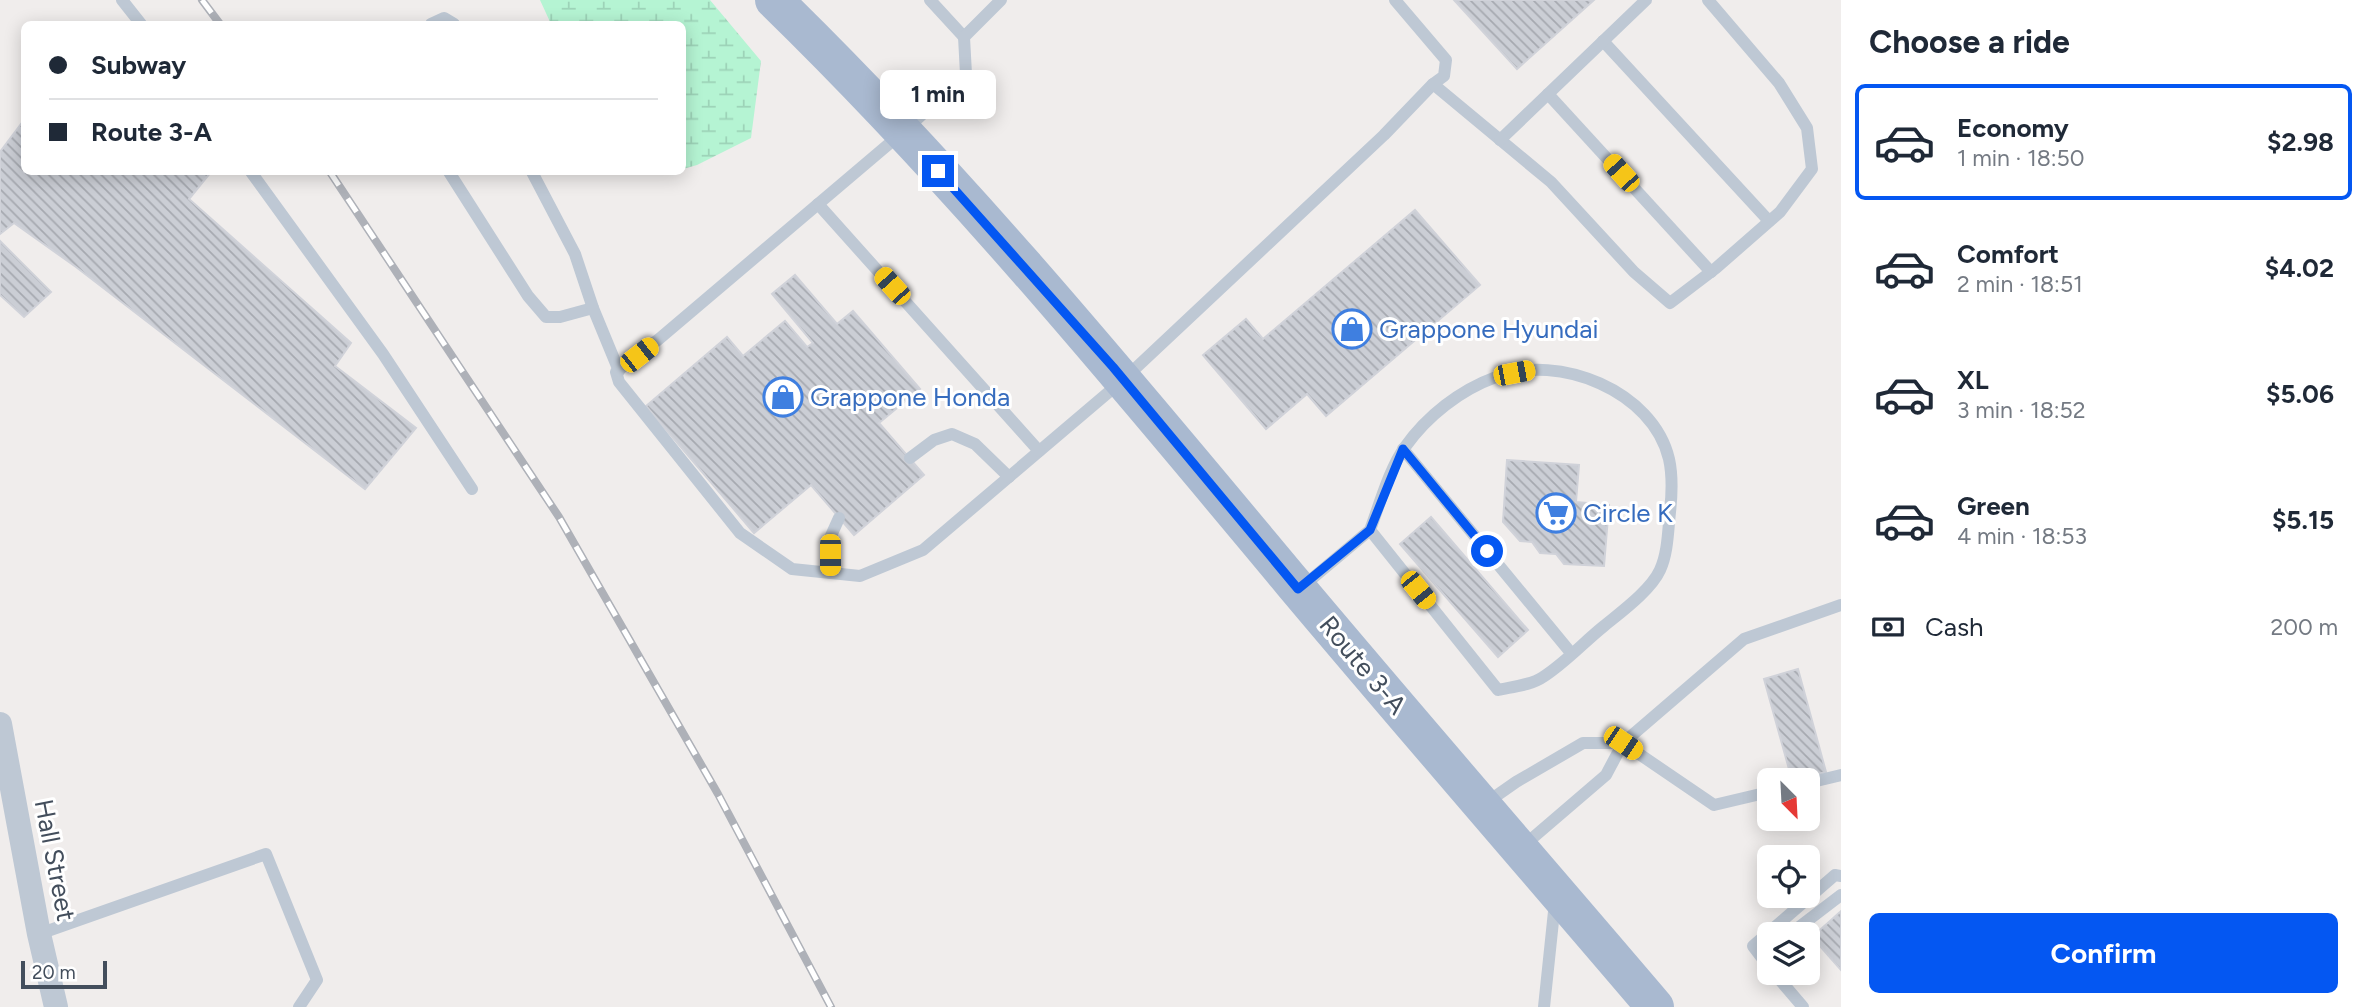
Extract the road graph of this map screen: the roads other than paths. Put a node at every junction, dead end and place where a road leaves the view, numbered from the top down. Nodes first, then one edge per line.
1 (122, 0) edge
2 (774, 0) edge
3 (930, 0) edge
4 (1001, 0) edge
5 (1395, 0) edge
6 (1646, 0) edge
7 (1708, 0) edge
8 (139, 21) edge
9 (964, 37) junction
10 (1604, 41) junction
11 (1433, 84) junction
12 (1548, 94) junction
13 (903, 132) junction
14 (1500, 140) junction
15 (253, 175) edge
16 (451, 175) edge
17 (534, 175) edge
18 (818, 204) junction
19 (1769, 221) junction
20 (1711, 272) junction
21 (593, 309) junction
22 (619, 371) junction
23 (1123, 380) junction
24 (1403, 449) junction
25 (1039, 451) junction
26 (910, 458) dead end
27 (1009, 477) junction
28 (471, 489) dead end
29 (839, 518) dead end
30 (1370, 530) junction
31 (830, 573) junction
32 (1298, 589) junction
33 (1841, 605) edge
34 (1571, 653) junction
35 (0, 724) edge
36 (1623, 743) junction
37 (1841, 775) edge
38 (1820, 780) edge
39 (1757, 795) edge
40 (1480, 802) junction
41 (1520, 849) junction
42 (1841, 876) edge
43 (1556, 891) junction
44 (1841, 895) edge
45 (1781, 922) edge
46 (1806, 922) edge
47 (38, 934) junction
48 (1784, 985) edge
49 (56, 1007) edge
50 (299, 1007) edge
51 (1544, 1007) edge
52 (1655, 1007) edge
53 (1803, 1007) edge

1 - 8 lane
2 - 13 main road, Route 3-A
3 - 9 lane
4 - 9 lane
5 - 11 lane
6 - 10 lane
7 - 19 lane
9 - 13 lane
10 - 12 lane
10 - 19 lane
11 - 14 lane
11 - 23 lane
12 - 14 lane
12 - 20 lane
13 - 18 lane
13 - 23 main road, Route 3-A
14 - 20 lane
15 - 28 lane
16 - 21 lane
17 - 21 lane
18 - 22 lane
18 - 25 lane
19 - 20 lane
21 - 22 lane
22 - 31 lane
23 - 25 lane
23 - 32 main road, Route 3-A
24 - 30 lane
24 - 34 lane
24 - 34 lane
25 - 27 lane
26 - 27 lane
27 - 31 lane
29 - 31 lane
30 - 32 lane
30 - 34 lane
32 - 40 main road, Route 3-A
33 - 36 lane
35 - 47 street, Hall Street
36 - 39 lane
36 - 40 lane
36 - 41 lane
37 - 38 lane
40 - 41 main road, Route 3-A
41 - 43 main road, Route 3-A
42 - 45 lane
43 - 51 lane
43 - 52 main road, Route 3-A
44 - 46 lane
47 - 49 street, Hall Street
47 - 50 lane
48 - 53 lane

